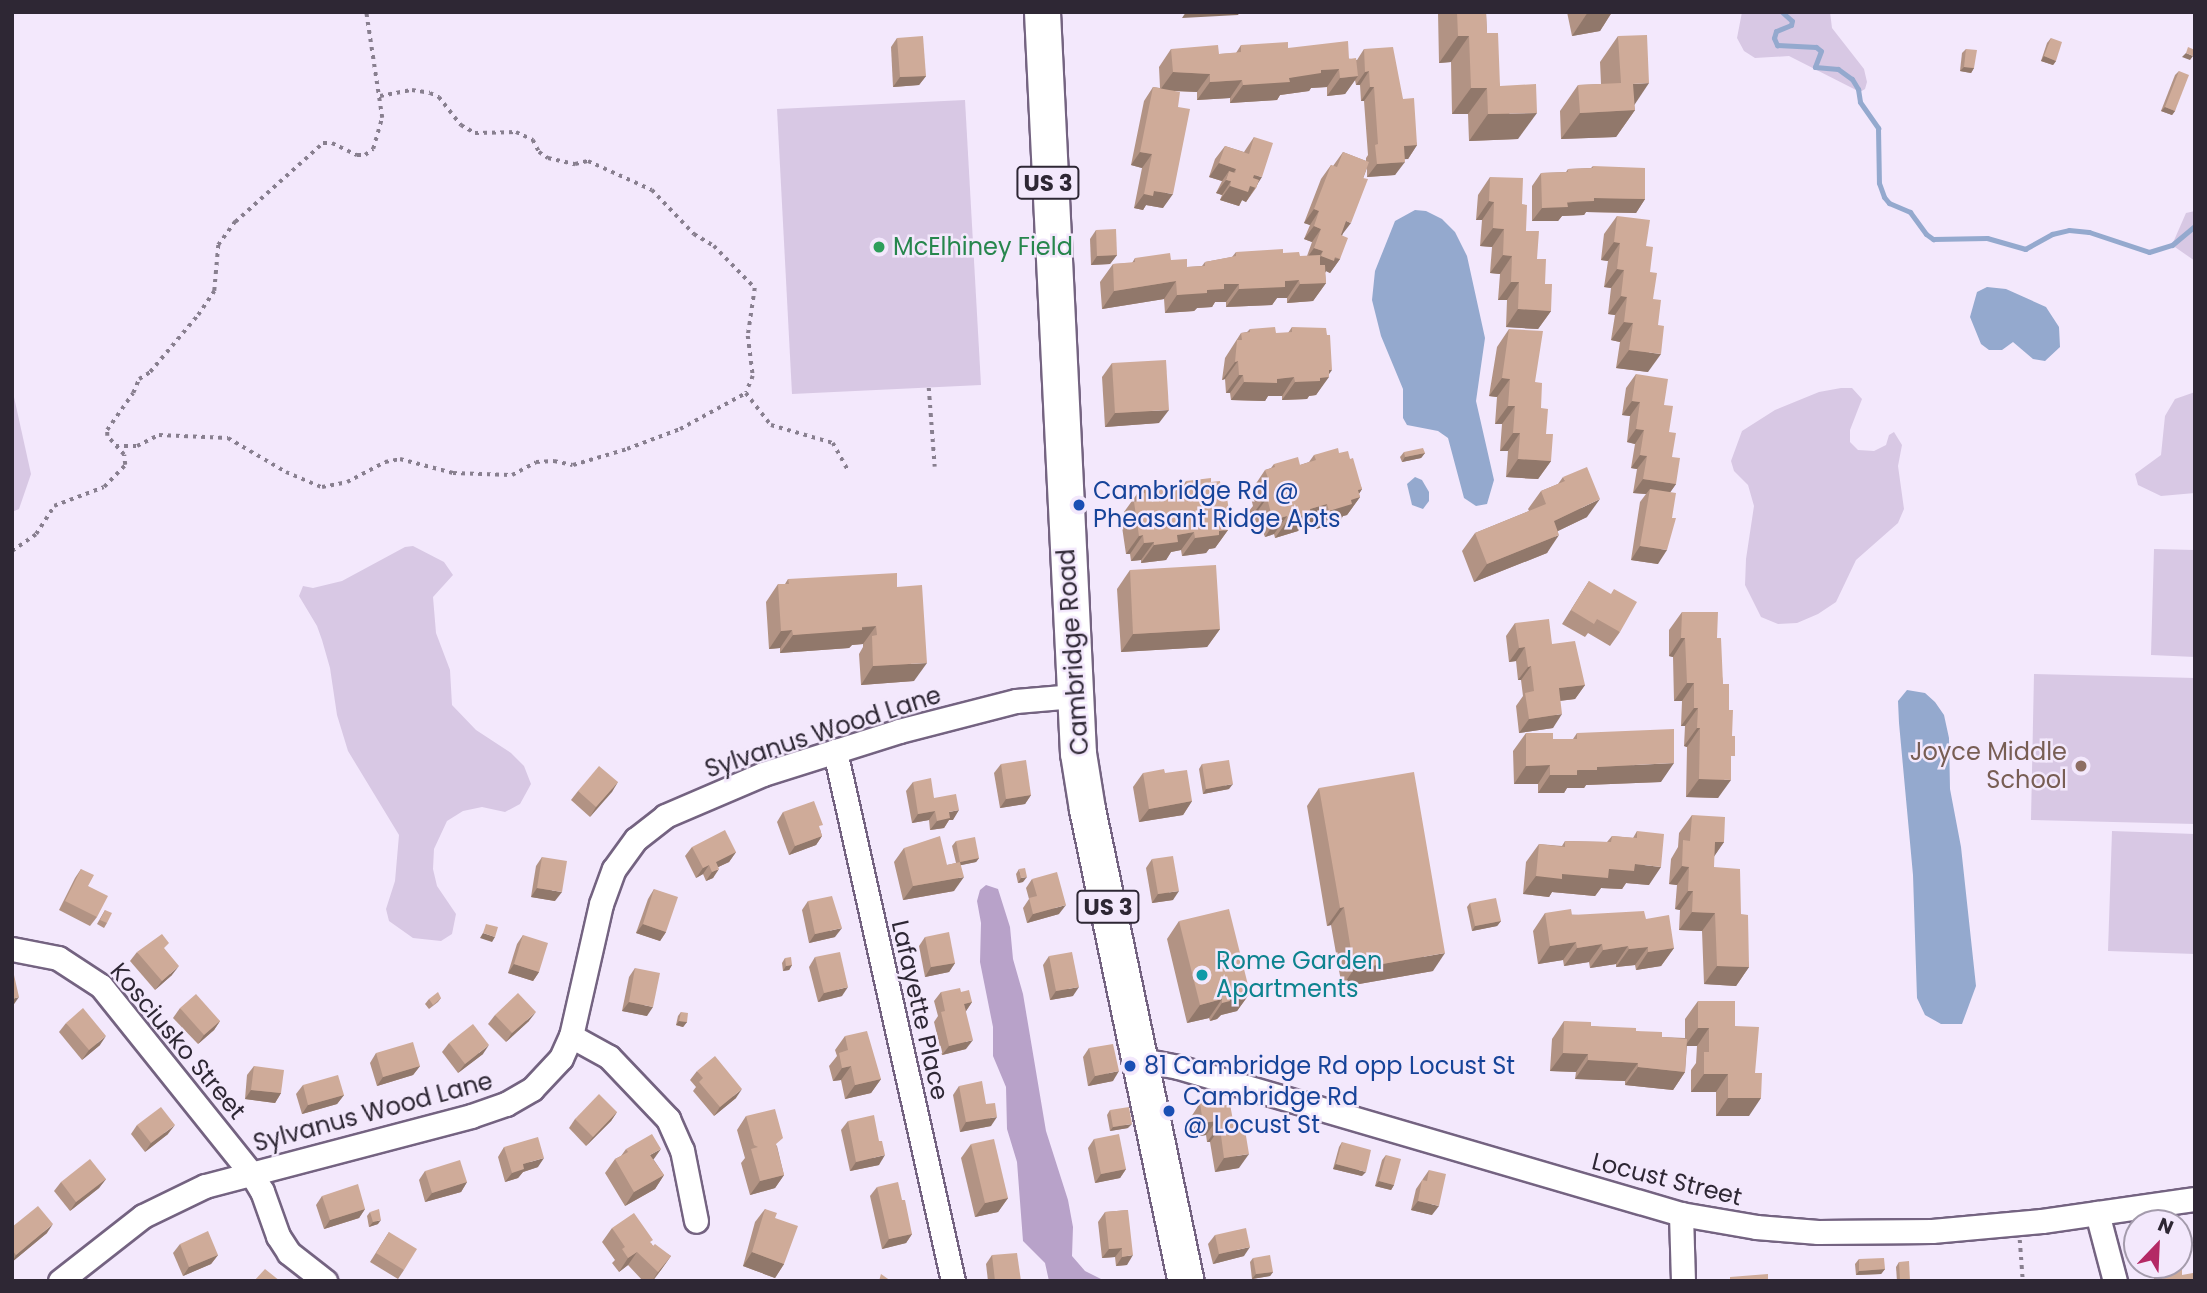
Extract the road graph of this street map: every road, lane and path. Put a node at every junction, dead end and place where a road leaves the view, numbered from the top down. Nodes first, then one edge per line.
1 (366, 12) edge
2 (1042, 12) edge
3 (380, 96) junction
4 (929, 388) dead end
5 (746, 393) junction
6 (116, 446) junction
7 (935, 467) dead end
8 (848, 470) dead end
9 (12, 551) edge
10 (1074, 696) junction
11 (835, 751) junction
12 (12, 949) edge
13 (572, 1036) junction
14 (1142, 1060) junction
15 (251, 1173) junction
16 (2195, 1199) edge
17 (2097, 1213) junction
18 (1681, 1214) junction
19 (696, 1221) dead end
20 (2018, 1224) junction
21 (60, 1281) edge
22 (325, 1281) edge
23 (953, 1281) edge
24 (1186, 1281) edge
25 (1684, 1281) edge
26 (2023, 1281) edge
27 (2115, 1281) edge

1 - 3 path
2 - 10 highway, Cambridge Road / US 3
3 - 5 path
3 - 6 path
4 - 7 path
5 - 6 path
5 - 8 path
6 - 9 path
10 - 11 street, Sylvanus Wood Lane
10 - 14 highway, Cambridge Road / US 3
11 - 13 street, Sylvanus Wood Lane
11 - 23 street, Lafayette Place
12 - 15 street, Kosciusko Street
13 - 15 street, Sylvanus Wood Lane
13 - 19 street
14 - 18 street, Locust Street
14 - 24 highway, Cambridge Road / US 3
15 - 21 street, Sylvanus Wood Lane
15 - 22 street, Kosciusko Street
16 - 17 street, Locust Street
17 - 20 street, Locust Street
17 - 27 street
18 - 20 street, Locust Street
18 - 25 street
20 - 26 path

